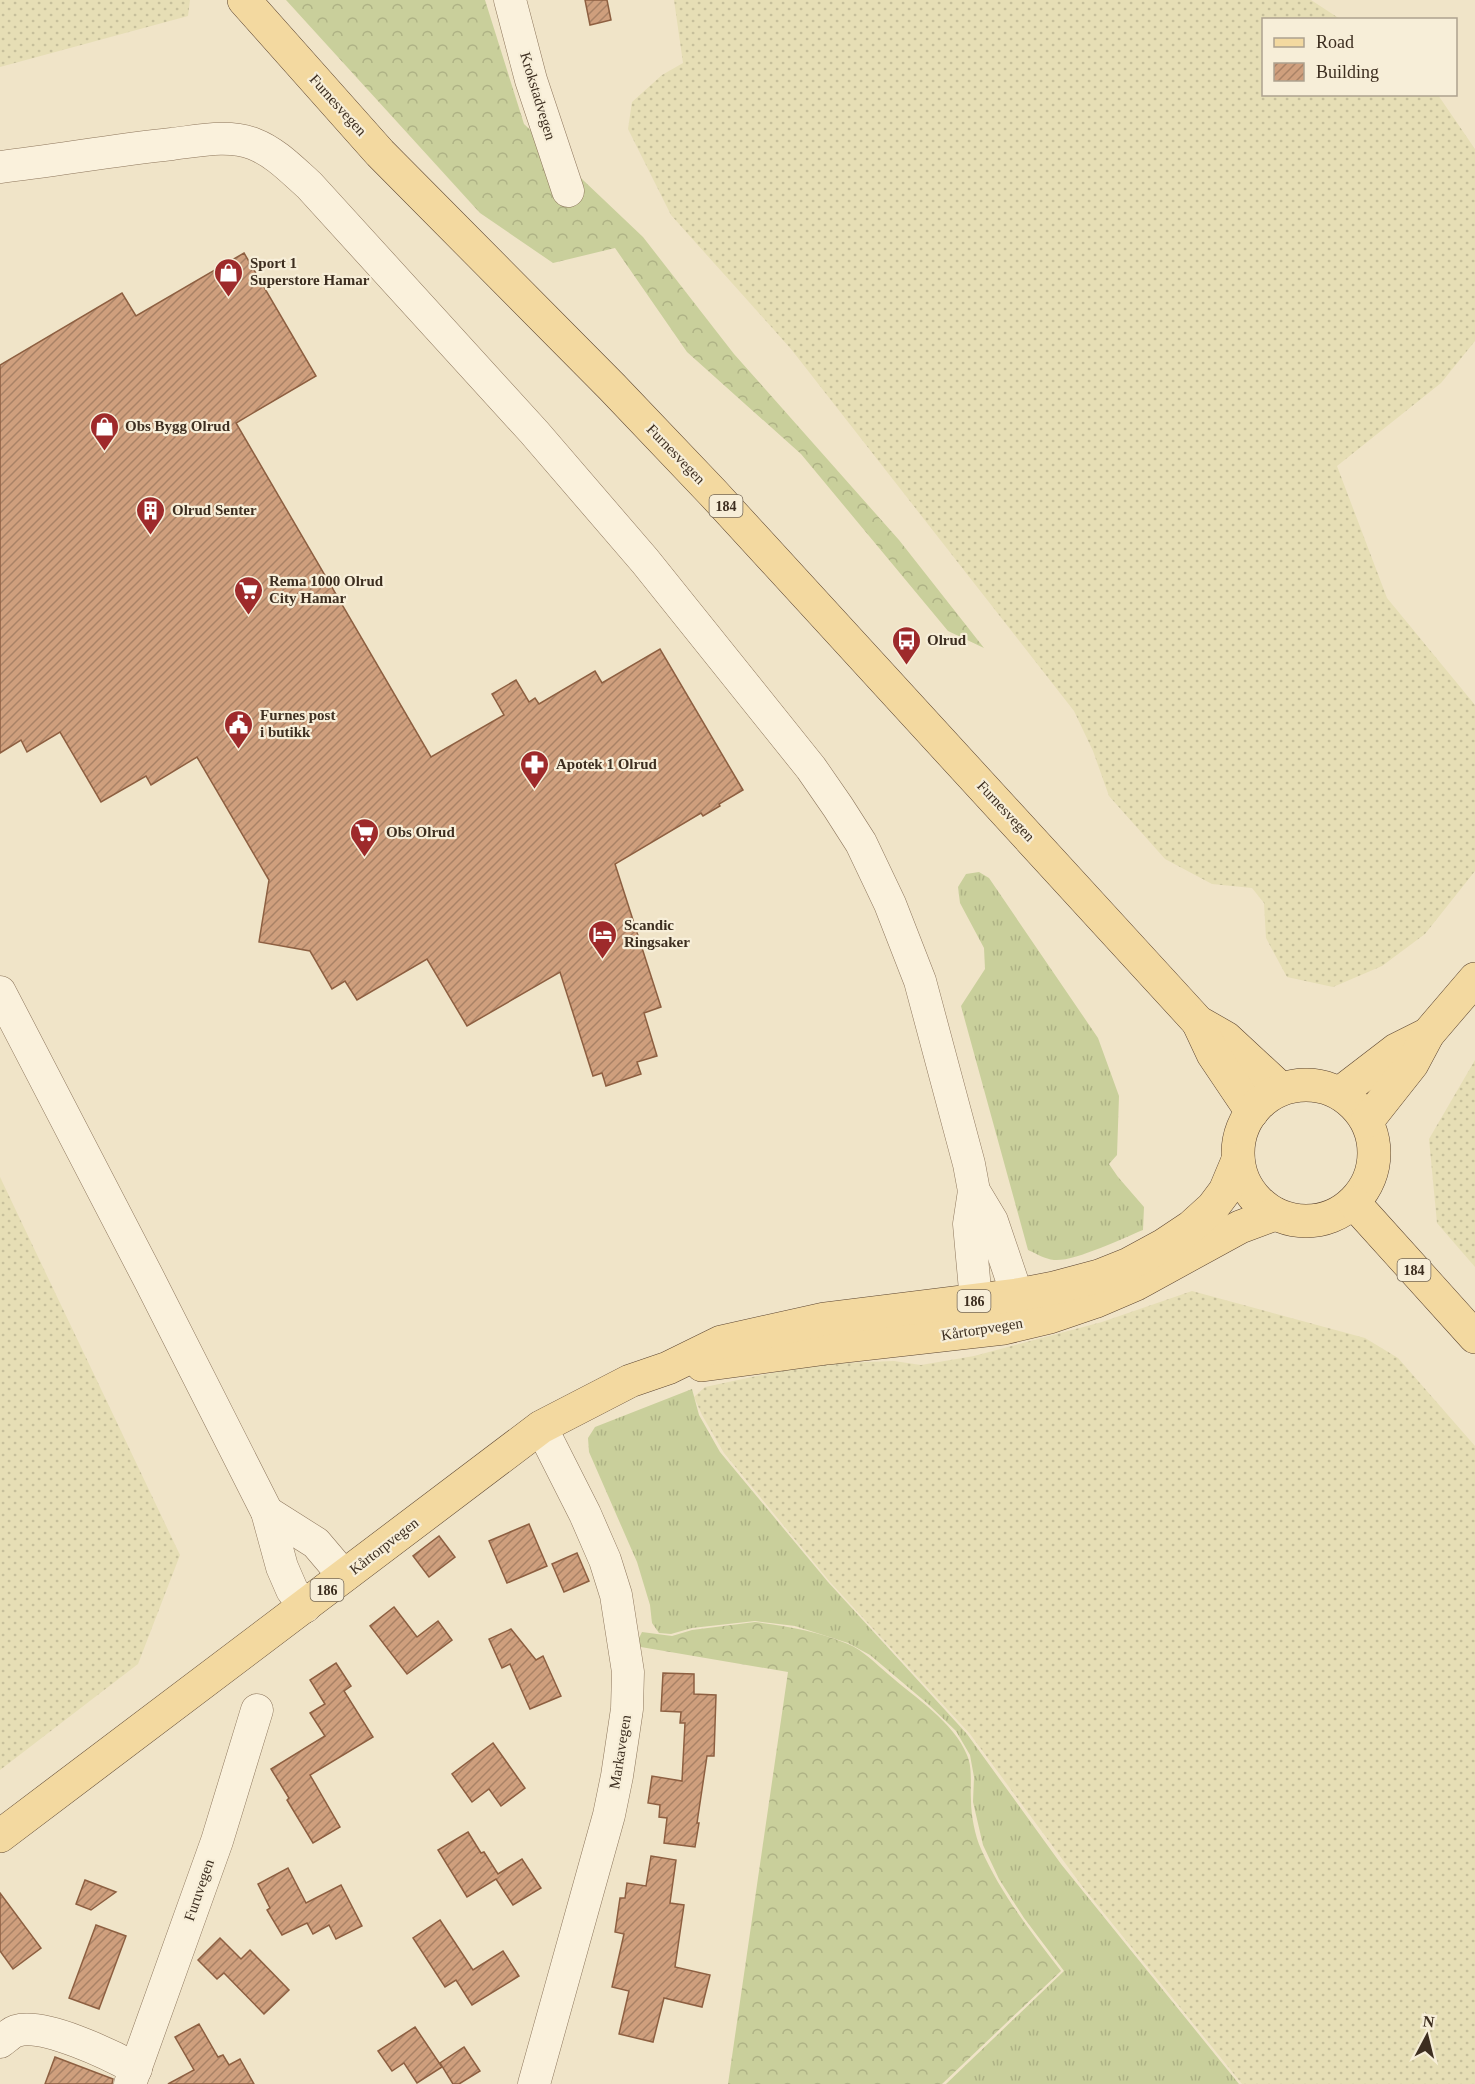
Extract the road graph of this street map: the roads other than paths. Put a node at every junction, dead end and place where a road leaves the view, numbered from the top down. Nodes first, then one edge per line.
1 (244, 0) edge
2 (510, 0) edge
3 (0, 167) edge
4 (568, 191) dead end
5 (1475, 979) edge
6 (0, 992) edge
7 (1198, 1022) junction
8 (1428, 1034) junction
9 (1281, 1089) junction
10 (1340, 1093) junction
11 (1251, 1112) junction
12 (1367, 1121) junction
13 (1238, 1160) junction
14 (974, 1191) junction
15 (1354, 1203) junction
16 (1275, 1214) junction
17 (1017, 1295) junction
18 (976, 1301) junction
19 (1475, 1337) edge
20 (668, 1368) junction
21 (541, 1427) junction
22 (267, 1512) junction
23 (344, 1576) junction
24 (305, 1607) junction
25 (257, 1710) dead end
26 (0, 1836) edge
27 (0, 2042) edge
28 (133, 2076) edge
29 (534, 2084) edge

1 - 7 main road, Furnesvegen / 184
2 - 4 street, Krokstadvegen
3 - 14 street
5 - 8 main road
6 - 22 street
7 - 9 main road, Furnesvegen / 184
7 - 11 main road, Furnesvegen / 184
8 - 10 main road
8 - 12 main road
9 - 10 main road
9 - 11 main road
10 - 12 main road
11 - 13 main road
12 - 15 main road
13 - 16 main road
13 - 17 main road, Kårtorpvegen / 186
14 - 17 street
14 - 18 street
15 - 16 main road
15 - 19 main road, 184
16 - 20 main road, Kårtorpvegen / 186
17 - 18 main road, Kårtorpvegen / 186
18 - 20 main road, Kårtorpvegen / 186
20 - 21 main road, Kårtorpvegen / 186
21 - 23 main road, Kårtorpvegen / 186
21 - 29 street, Markavegen
22 - 23 street
22 - 24 street
23 - 24 main road, Kårtorpvegen / 186
24 - 26 main road, Kårtorpvegen / 186
25 - 28 street, Furuvegen
27 - 28 street, Furuvegen

